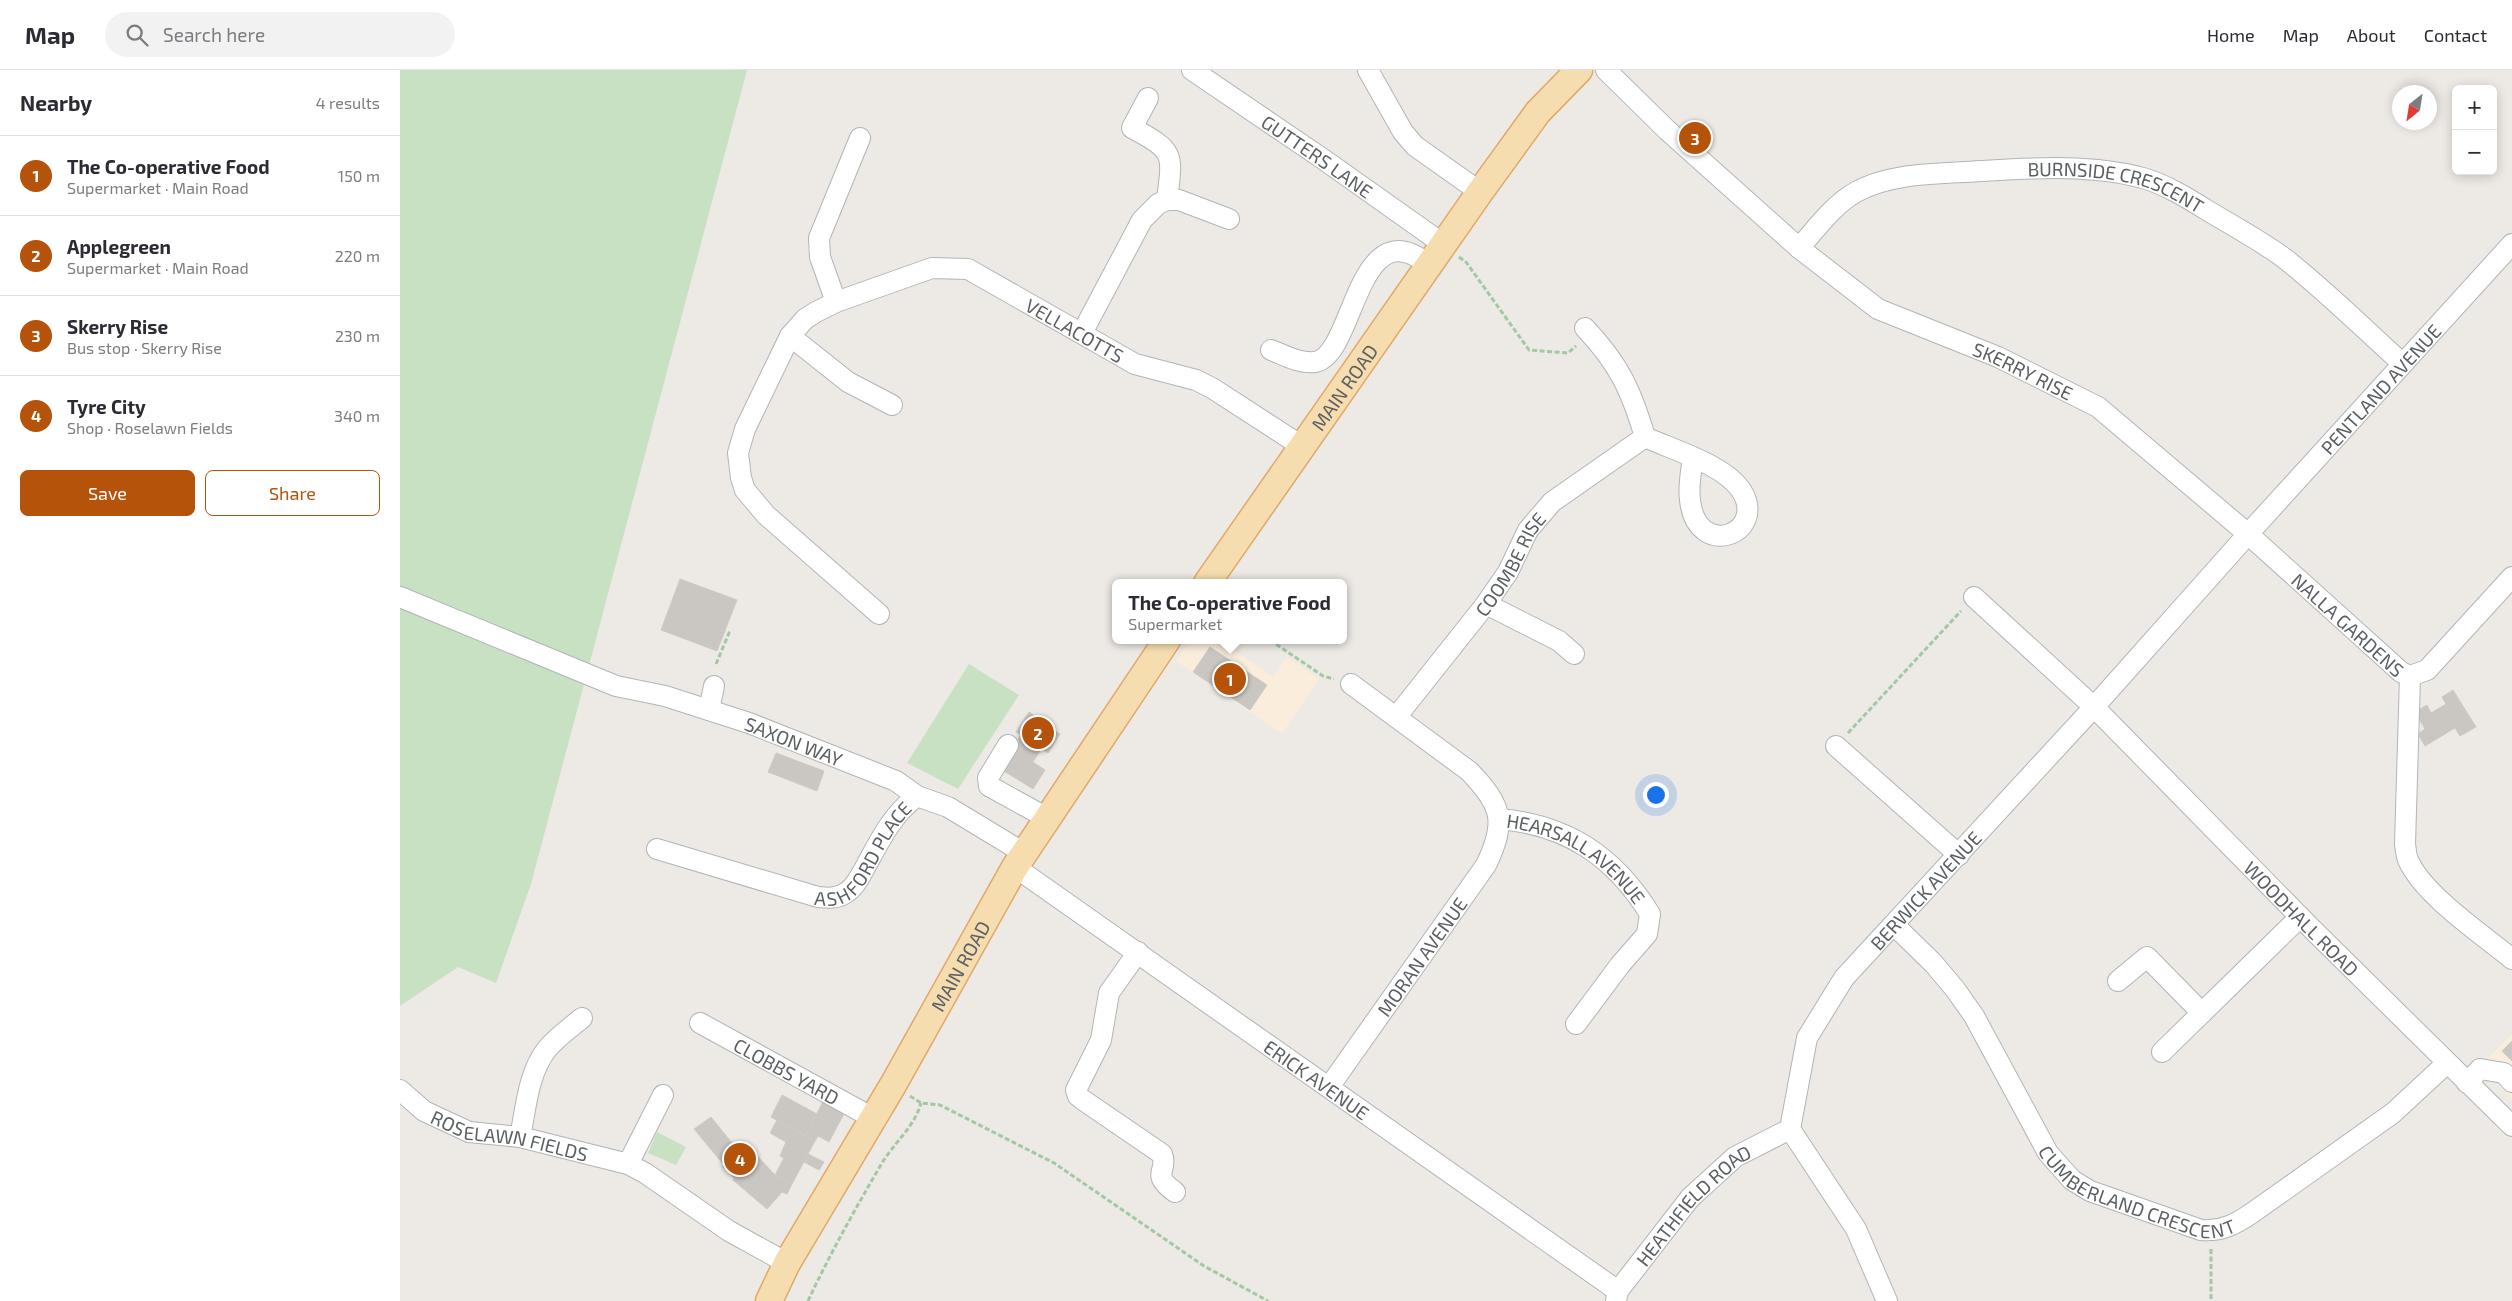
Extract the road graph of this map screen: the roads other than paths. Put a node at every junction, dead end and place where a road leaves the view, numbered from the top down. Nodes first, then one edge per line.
1 (1192, 70) edge
2 (1368, 70) edge
3 (1579, 70) edge
4 (1606, 70) edge
5 (1148, 98) dead end
6 (860, 138) dead end
7 (1480, 192) junction
8 (1167, 200) junction
9 (1229, 219) dead end
10 (2512, 244) edge
11 (1799, 248) junction
12 (1436, 255) junction
13 (836, 302) junction
14 (1588, 330) road end
15 (1082, 333) junction
16 (790, 336) junction
17 (1271, 350) dead end
18 (2402, 363) junction
19 (892, 405) dead end
20 (1645, 437) junction
21 (1303, 447) junction
22 (1693, 458) dead end
23 (2248, 534) junction
24 (2512, 577) edge
25 (1210, 579) edge
26 (400, 597) edge
27 (1974, 597) road end
28 (1486, 604) junction
29 (879, 614) dead end
30 (1164, 644) edge
31 (1574, 654) dead end
32 (2410, 676) junction
33 (1351, 684) road end
34 (714, 686) dead end
35 (2094, 707) junction
36 (709, 710) junction
37 (1397, 716) junction
38 (1008, 746) dead end
39 (1836, 746) road end
40 (917, 796) junction
41 (1047, 818) junction
42 (1500, 819) junction
43 (657, 849) dead end
44 (1959, 855) junction
45 (1019, 860) junction
46 (2300, 917) junction
47 (1894, 925) junction
48 (1138, 952) junction
49 (2512, 959) edge
50 (2118, 981) dead end
51 (2202, 1013) junction
52 (582, 1018) dead end
53 (700, 1023) dead end
54 (1576, 1024) dead end
55 (2162, 1052) dead end
56 (2447, 1063) junction
57 (2512, 1082) edge
58 (2467, 1083) junction
59 (1329, 1087) junction
60 (400, 1090) edge
61 (663, 1095) dead end
62 (873, 1118) junction
63 (2512, 1126) edge
64 (1790, 1129) junction
65 (520, 1137) junction
66 (628, 1164) junction
67 (1175, 1192) dead end
68 (788, 1263) junction
69 (1617, 1296) edge
70 (769, 1301) edge
71 (1887, 1301) edge

1 - 12 street, GUTTERS LANE
2 - 7 street
3 - 7 main road, MAIN ROAD
4 - 11 street, SKERRY RISE
5 - 8 street
6 - 13 street
7 - 12 main road, MAIN ROAD
8 - 9 street
8 - 15 street
10 - 18 street, PENTLAND AVENUE
11 - 18 street, BURNSIDE CRESCENT
11 - 23 street, SKERRY RISE
12 - 17 street
12 - 21 main road, MAIN ROAD
13 - 15 street, VELLACOTTS
13 - 16 street, VELLACOTTS
14 - 20 street
15 - 21 street, VELLACOTTS
16 - 19 street
16 - 29 street, VELLACOTTS
18 - 23 street, PENTLAND AVENUE
20 - 22 street
20 - 28 street, COOMBE RISE
21 - 25 main road, MAIN ROAD
23 - 32 street, NALLA GARDENS
23 - 35 street, BERWICK AVENUE
24 - 32 street, NALLA GARDENS
26 - 36 street, SAXON WAY
27 - 35 street, WOODHALL ROAD
28 - 31 street
28 - 37 street, COOMBE RISE
30 - 41 main road, MAIN ROAD
32 - 49 street
33 - 37 street, HEARSALL AVENUE
34 - 36 street
35 - 44 street, BERWICK AVENUE
35 - 46 street, WOODHALL ROAD
36 - 40 street, SAXON WAY
37 - 42 street, HEARSALL AVENUE
38 - 41 street
39 - 44 street
40 - 43 street, ASHFORD PLACE
40 - 45 street, ASHFORD PLACE
41 - 45 main road, MAIN ROAD
42 - 54 street, HEARSALL AVENUE
42 - 59 street, MORAN AVENUE
44 - 47 street, BERWICK AVENUE
45 - 48 street, ERICK AVENUE
45 - 62 main road, MAIN ROAD
46 - 51 street
46 - 56 street, WOODHALL ROAD
47 - 56 street, CUMBERLAND CRESCENT
47 - 64 street, BERWICK AVENUE
48 - 59 street, ERICK AVENUE
48 - 67 street
50 - 51 street
51 - 55 street
52 - 65 street
53 - 62 street, CLOBBS YARD
56 - 58 street, WOODHALL ROAD
57 - 58 street
58 - 63 street, WOODHALL ROAD
59 - 69 street, ERICK AVENUE
60 - 65 street, ROSELAWN FIELDS
61 - 66 street
62 - 68 main road, MAIN ROAD
64 - 69 street, HEATHFIELD ROAD
64 - 71 street
65 - 66 street, ROSELAWN FIELDS
66 - 68 street, ROSELAWN FIELDS
68 - 70 main road, MAIN ROAD

